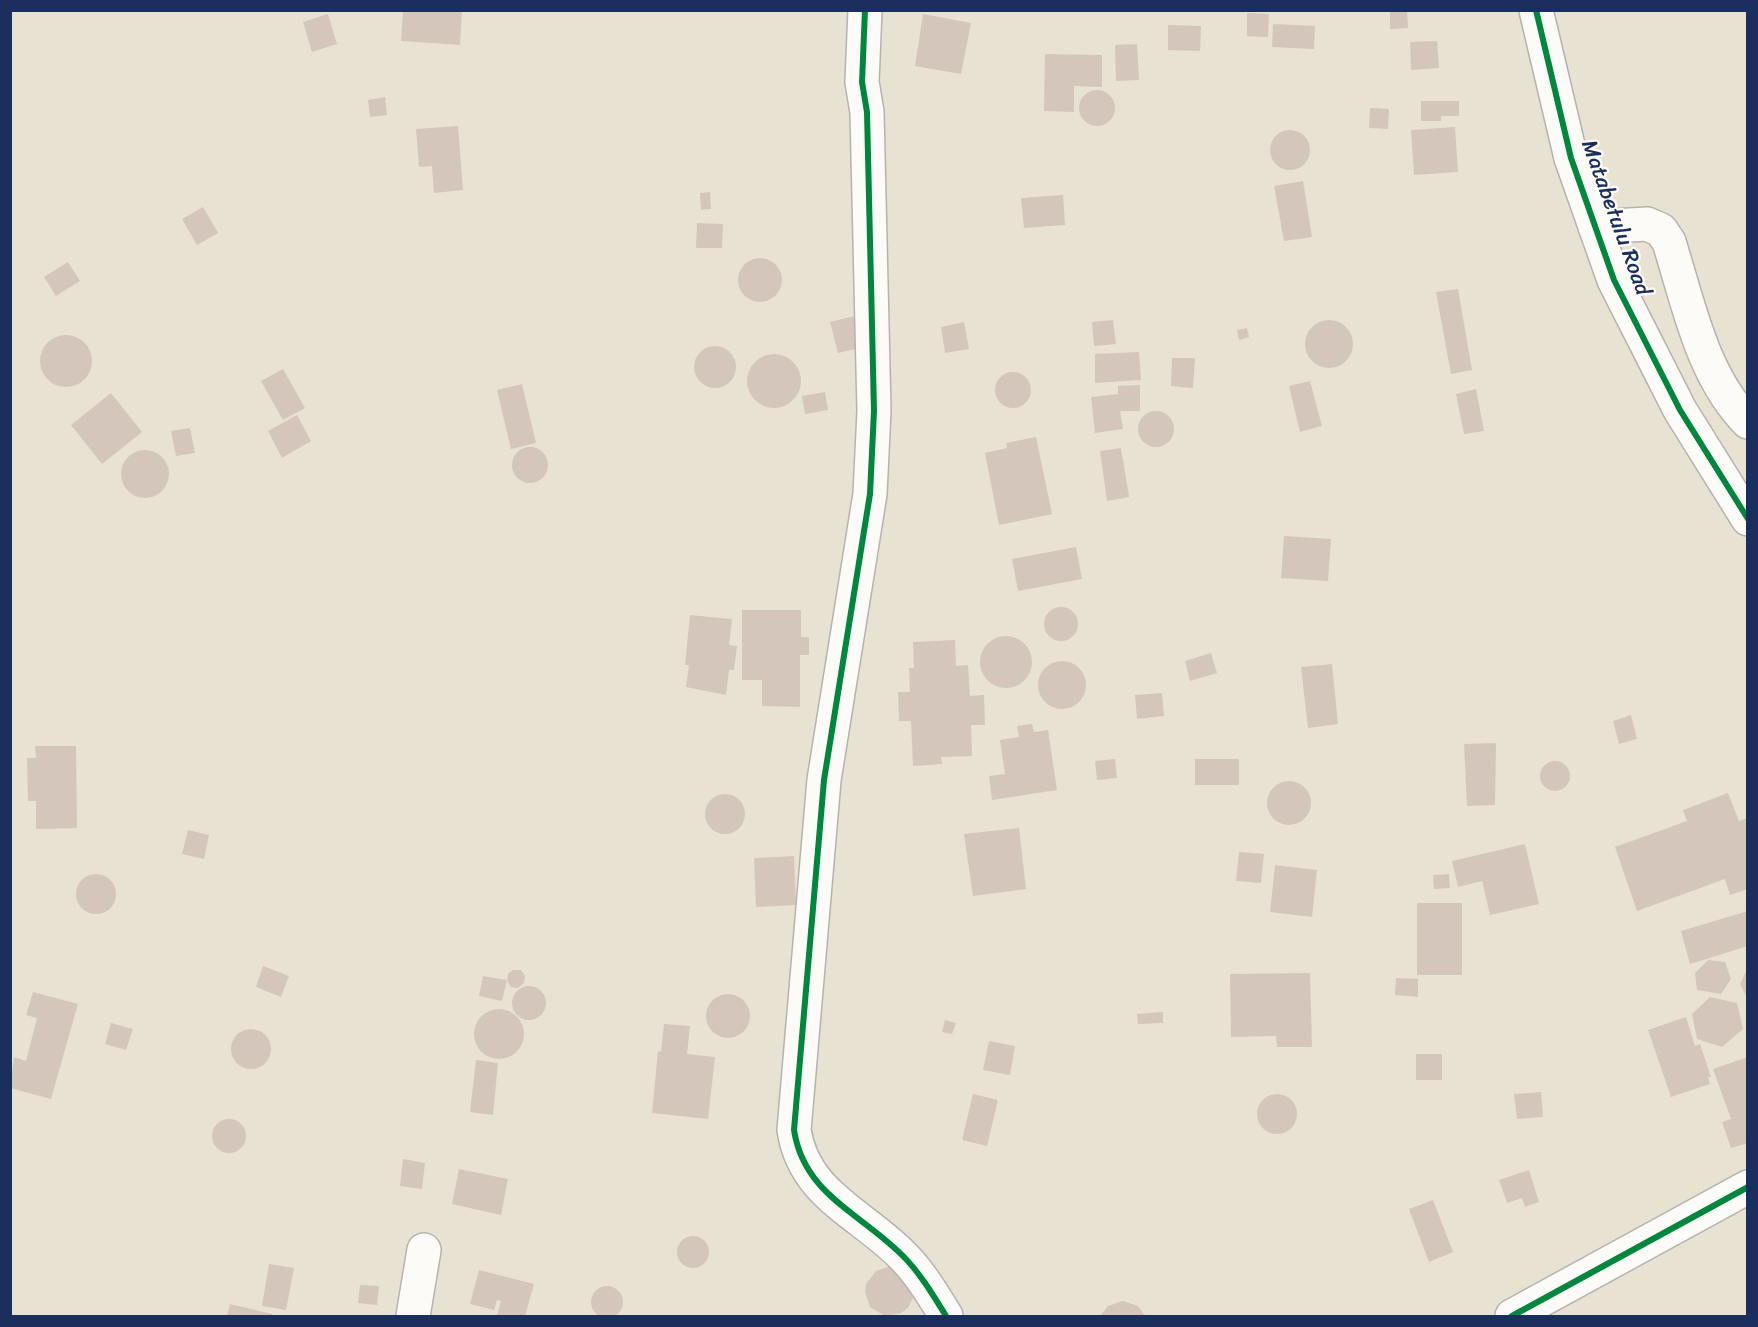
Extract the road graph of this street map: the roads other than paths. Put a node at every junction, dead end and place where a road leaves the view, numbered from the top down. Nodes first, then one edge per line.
1 (865, 10) edge
2 (1536, 10) edge
3 (1595, 227) junction
4 (1748, 422) edge
5 (1748, 519) edge
6 (1748, 1187) edge
7 (424, 1250) dead end
8 (413, 1317) edge
9 (946, 1317) edge
10 (1512, 1317) edge

1 - 9 street
2 - 3 street, Matabetulu Road
3 - 4 street
3 - 5 street, Matabetulu Road
6 - 10 street
7 - 8 street

